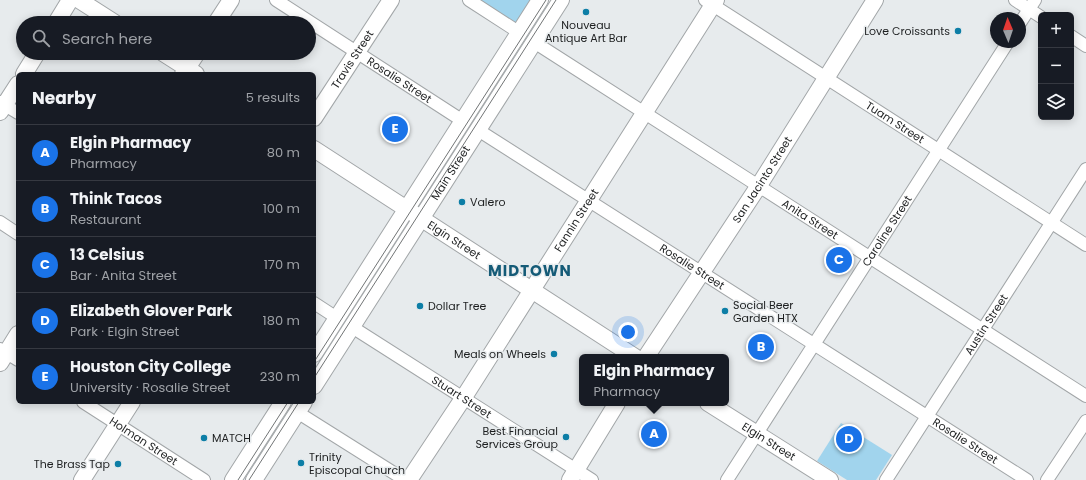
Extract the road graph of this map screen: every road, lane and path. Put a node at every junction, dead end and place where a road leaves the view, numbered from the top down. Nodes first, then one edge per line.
1 (70, 0) edge
2 (79, 0) edge
3 (231, 0) edge
4 (276, 0) edge
5 (391, 0) edge
6 (469, 0) edge
7 (540, 0) edge
8 (561, 0) edge
9 (875, 0) edge
10 (1015, 0) edge
11 (711, 2) edge
12 (1032, 4) edge
13 (1038, 13) edge
14 (1026, 14) edge
15 (60, 16) edge
16 (104, 16) edge
17 (221, 16) edge
18 (301, 16) edge
19 (316, 26) edge
20 (520, 33) junction
21 (1074, 38) edge
22 (534, 42) junction
23 (1086, 46) edge
24 (1004, 48) edge
25 (357, 52) junction
26 (33, 60) edge
27 (173, 60) edge
28 (194, 60) edge
29 (25, 72) edge
30 (189, 72) edge
31 (826, 78) junction
32 (16, 88) edge
33 (6, 108) edge
34 (644, 114) junction
35 (316, 115) edge
36 (463, 121) junction
37 (478, 130) junction
38 (316, 150) edge
39 (938, 150) junction
40 (1086, 170) edge
41 (758, 187) junction
42 (587, 201) junction
43 (407, 208) junction
44 (422, 218) junction
45 (0, 222) edge
46 (1052, 223) junction
47 (16, 233) edge
48 (1086, 245) edge
49 (870, 258) junction
50 (701, 271) junction
51 (531, 289) junction
52 (316, 304) edge
53 (337, 318) junction
54 (352, 327) junction
55 (982, 330) junction
56 (16, 338) edge
57 (814, 343) junction
58 (316, 351) edge
59 (630, 354) edge
60 (648, 354) edge
61 (6, 356) edge
62 (316, 383) edge
63 (1086, 396) edge
64 (464, 397) junction
65 (86, 404) edge
66 (131, 404) edge
67 (282, 404) edge
68 (616, 406) edge
69 (713, 406) edge
70 (300, 407) edge
71 (927, 417) junction
72 (1086, 421) edge
73 (117, 424) junction
74 (756, 434) junction
75 (573, 475) edge
76 (82, 480) edge
77 (204, 480) edge
78 (233, 480) edge
79 (254, 480) edge
80 (405, 480) edge
81 (409, 480) edge
82 (592, 480) edge
83 (727, 480) edge
84 (830, 480) edge
85 (886, 480) edge
86 (1027, 480) edge
87 (1047, 480) edge

1 - 15 main road
2 - 16 main road
3 - 17 main road
4 - 18 street, Rosalie Street
5 - 25 main road, Travis Street
6 - 20 street
7 - 20 main road, Main Street
8 - 22 main road, Main Street
9 - 31 main road, San Jacinto Street
10 - 12 street
11 - 31 street, Tuam Street
11 - 34 main road, Fannin Street
12 - 13 street
12 - 14 street
19 - 25 street, Rosalie Street
20 - 36 main road, Main Street
21 - 23 street
22 - 34 street, Anita Street
22 - 37 main road, Main Street
24 - 39 street, Caroline Street
25 - 35 main road, Travis Street
25 - 36 street, Rosalie Street
26 - 29 main road
27 - 30 main road
28 - 30 main road
31 - 39 street, Tuam Street
31 - 41 main road, San Jacinto Street
32 - 33 main road
34 - 41 street, Anita Street
34 - 42 main road, Fannin Street
36 - 43 main road, Main Street
37 - 42 street, Rosalie Street
37 - 44 main road, Main Street
38 - 43 main road, Elgin Street
39 - 46 street, Tuam Street
39 - 49 street, Caroline Street
40 - 46 street, Austin Street
41 - 49 street, Anita Street
41 - 50 main road, San Jacinto Street
42 - 50 street, Rosalie Street
42 - 51 main road, Fannin Street
43 - 44 main road, Elgin Street
43 - 53 main road, Main Street
44 - 51 main road, Elgin Street
44 - 54 main road, Main Street
45 - 47 street
46 - 48 street, Tuam Street
46 - 55 street, Austin Street
49 - 55 street, Anita Street
49 - 57 street, Caroline Street
50 - 57 street, Rosalie Street
50 - 60 main road, San Jacinto Street
51 - 59 main road, Elgin Street
51 - 64 main road, Fannin Street
52 - 53 street
53 - 58 main road, Main Street
54 - 62 main road, Main Street
54 - 64 street, Stuart Street
55 - 63 street, Anita Street
55 - 71 street, Austin Street
56 - 61 main road
57 - 71 street, Rosalie Street
57 - 74 street, Caroline Street
64 - 75 street, Stuart Street
64 - 81 main road, Fannin Street
65 - 73 street, Holman Street
66 - 73 main road
67 - 78 main road
68 - 75 main road
69 - 74 main road, Elgin Street
70 - 79 main road
70 - 80 street
71 - 85 street, Austin Street
71 - 86 street, Rosalie Street
72 - 87 street
73 - 76 main road
73 - 77 street, Holman Street
74 - 83 street, Caroline Street
74 - 84 main road, Elgin Street
75 - 82 street, Stuart Street

